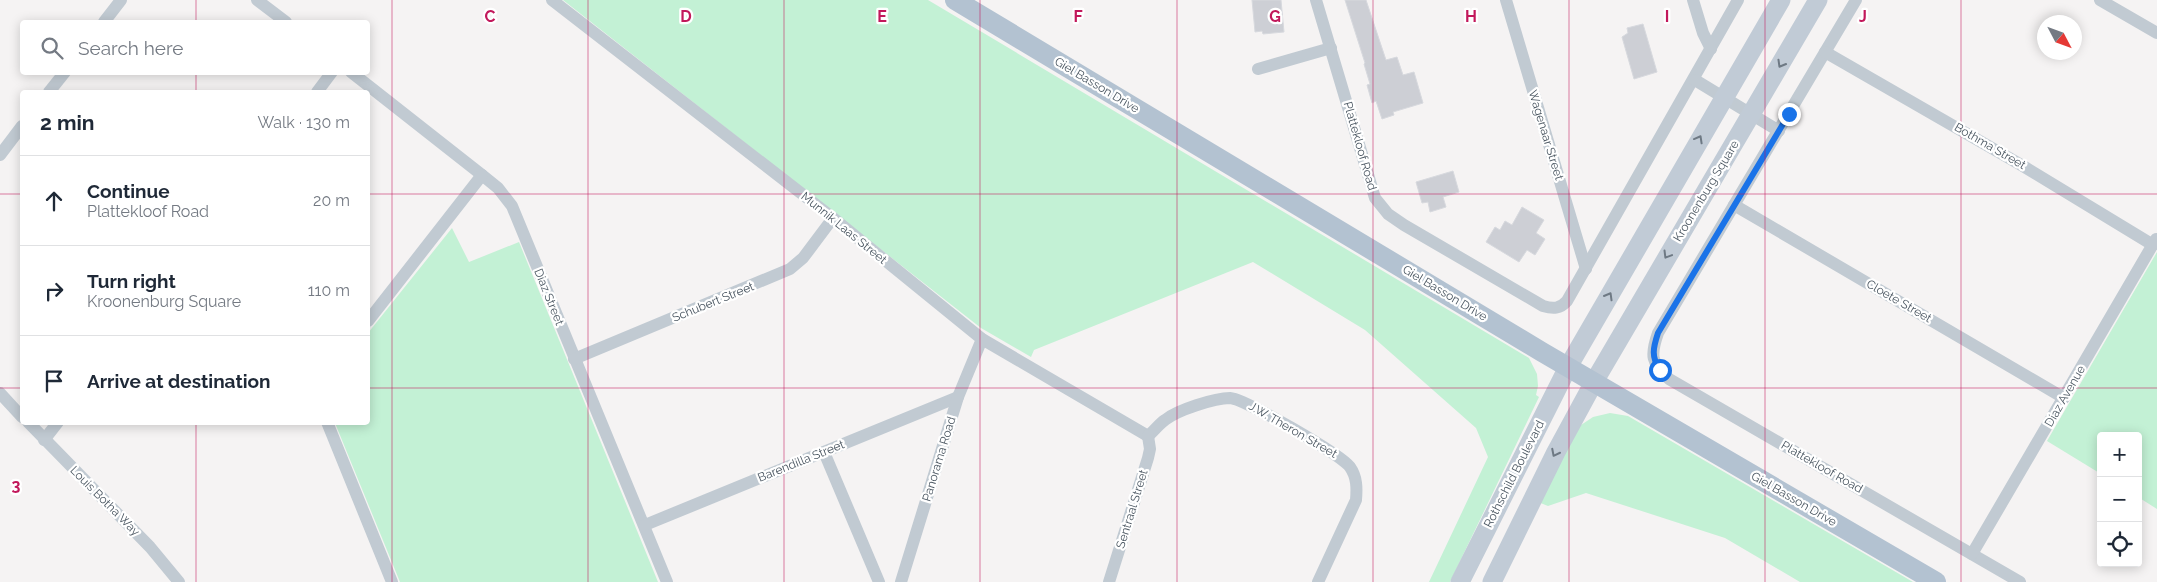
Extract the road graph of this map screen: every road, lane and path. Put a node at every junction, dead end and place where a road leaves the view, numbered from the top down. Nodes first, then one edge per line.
1 (122, 0) edge
2 (257, 0) edge
3 (552, 0) edge
4 (955, 0) edge
5 (1316, 0) edge
6 (1506, 0) edge
7 (1693, 0) edge
8 (1738, 0) edge
9 (1781, 0) edge
10 (1818, 0) edge
11 (1856, 0) edge
12 (2100, 0) edge
13 (106, 20) edge
14 (283, 20) edge
15 (2157, 33) edge
16 (1331, 48) junction
17 (1711, 49) junction
18 (1825, 52) junction
19 (1258, 70) dead end
20 (63, 75) edge
21 (330, 75) edge
22 (354, 75) edge
23 (1695, 80) junction
24 (51, 90) edge
25 (318, 90) edge
26 (1722, 98) junction
27 (1751, 115) junction
28 (20, 129) edge
29 (1780, 131) junction
30 (0, 155) edge
31 (482, 175) junction
32 (1734, 205) junction
33 (833, 218) junction
34 (2155, 241) edge
35 (1586, 269) junction
36 (370, 318) edge
37 (982, 339) junction
38 (574, 359) junction
39 (1568, 367) junction
40 (1594, 382) junction
41 (0, 393) edge
42 (958, 397) junction
43 (2064, 398) junction
44 (20, 415) edge
45 (31, 425) edge
46 (56, 425) edge
47 (328, 425) edge
48 (1148, 436) junction
49 (44, 440) junction
50 (824, 452) junction
51 (645, 525) junction
52 (1972, 554) junction
53 (179, 582) edge
54 (392, 582) edge
55 (667, 582) edge
56 (879, 582) edge
57 (901, 582) edge
58 (1109, 582) edge
59 (1318, 582) edge
60 (1460, 582) edge
61 (1492, 582) edge
62 (1936, 582) edge
63 (2020, 582) edge

1 - 13 street
2 - 14 street
3 - 33 street, Munnik Laas Street
4 - 39 main road, Giel Basson Drive
5 - 16 street, Plattekloof Road
6 - 35 street, Wagenaar Street
7 - 17 street
8 - 17 street
9 - 26 street
10 -> 27 street, Kroonenburg Square
11 - 18 street
12 - 15 street
16 - 19 street
16 - 35 street, Plattekloof Road
17 - 23 street
18 - 29 street
18 - 34 street, Bothma Street
20 - 24 street
21 - 25 street
22 - 31 street, Diaz Street
23 - 26 street
23 - 35 street
26 - 27 street
39 -> 26 street
27 - 29 street
27 -> 40 street, Kroonenburg Square
28 - 30 street
29 - 32 street
31 - 36 street
31 - 38 street, Diaz Street
32 - 43 street, Cloete Street
32 - 52 street, Plattekloof Road
33 - 37 street, Munnik Laas Street
33 - 38 street, Schubert Street
34 - 43 street, Diaz Avenue
37 - 42 street, Panorama Road
37 - 48 street, Munnik Laas Street
38 - 51 street, Diaz Street
39 - 40 main road, Giel Basson Drive
39 - 60 street, Rothschild Boulevard
40 -> 61 street
40 - 62 main road, Giel Basson Drive
41 - 44 street
42 - 50 street, Barendilla Street
42 - 57 street, Panorama Road
43 - 52 street, Diaz Avenue
45 - 49 street, Louis Botha Way
46 - 49 street
47 - 54 street
48 - 58 street, Sentraal Street
48 - 59 street, J.W. Theron Street
49 - 53 street, Louis Botha Way
50 - 51 street, Barendilla Street
50 - 56 street
51 - 55 street, Diaz Street
52 - 63 street, Plattekloof Road

